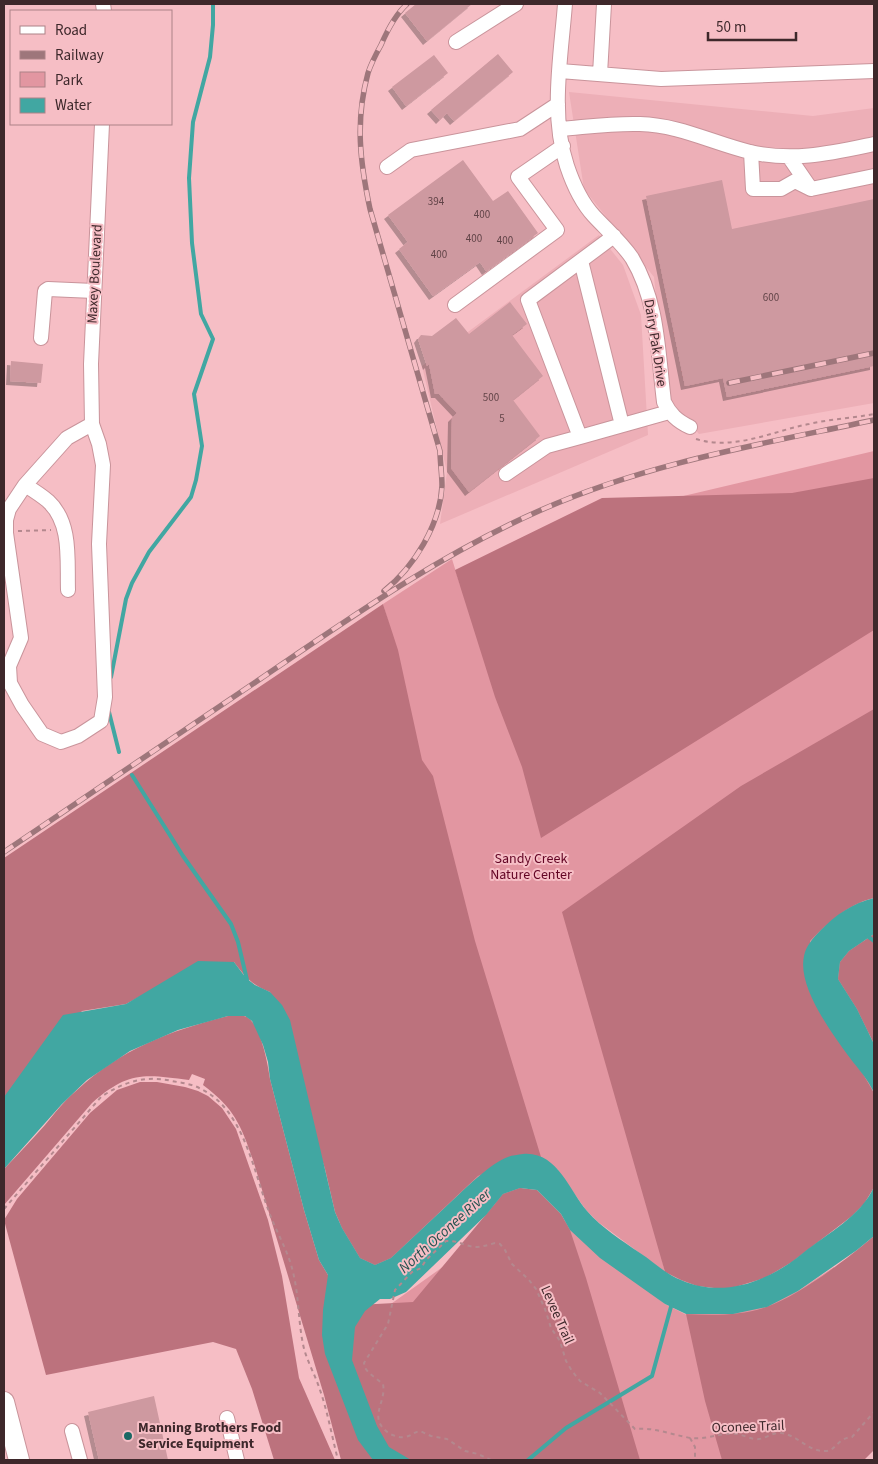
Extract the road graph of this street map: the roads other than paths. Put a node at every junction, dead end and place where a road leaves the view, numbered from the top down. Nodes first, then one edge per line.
1 (516, 4) edge
2 (565, 4) edge
3 (604, 4) edge
4 (456, 42) dead end
5 (560, 71) junction
6 (874, 71) edge
7 (600, 74) junction
8 (558, 104) junction
9 (102, 125) edge
10 (560, 129) junction
11 (874, 144) edge
12 (562, 146) junction
13 (751, 152) junction
14 (789, 157) junction
15 (387, 167) dead end
16 (874, 176) edge
17 (811, 189) junction
18 (614, 236) junction
19 (581, 261) junction
20 (94, 291) junction
21 (456, 305) dead end
22 (41, 338) dead end
23 (669, 412) junction
24 (92, 424) junction
25 (622, 425) junction
26 (690, 427) road end
27 (580, 437) junction
28 (506, 474) dead end
29 (26, 485) junction
30 (6, 509) edge
31 (68, 590) dead end
32 (4, 1402) edge
33 (227, 1418) dead end
34 (72, 1431) dead end
35 (19, 1460) edge
36 (80, 1460) edge
37 (237, 1460) edge

1 - 4 street
2 - 5 street, Dairy Pak Drive
3 - 7 street
5 - 7 street
5 - 8 street, Dairy Pak Drive
6 - 7 street
8 - 10 street, Dairy Pak Drive
8 - 15 street
9 - 20 street, Maxey Boulevard
10 - 12 street, Dairy Pak Drive
10 - 13 street
11 - 14 street
12 - 18 street, Dairy Pak Drive
12 - 21 street
13 - 14 street
13 - 17 street
14 - 17 street
16 - 17 street
18 - 19 street
18 - 23 street, Dairy Pak Drive
19 - 25 street
19 - 27 street
20 - 22 street
20 - 24 street, Maxey Boulevard
23 - 25 street
23 - 26 street
24 - 29 street
24 - 30 street, Maxey Boulevard
25 - 27 street
27 - 28 street
29 - 30 street
29 - 31 street
32 - 35 highway
33 - 37 street
34 - 36 street

